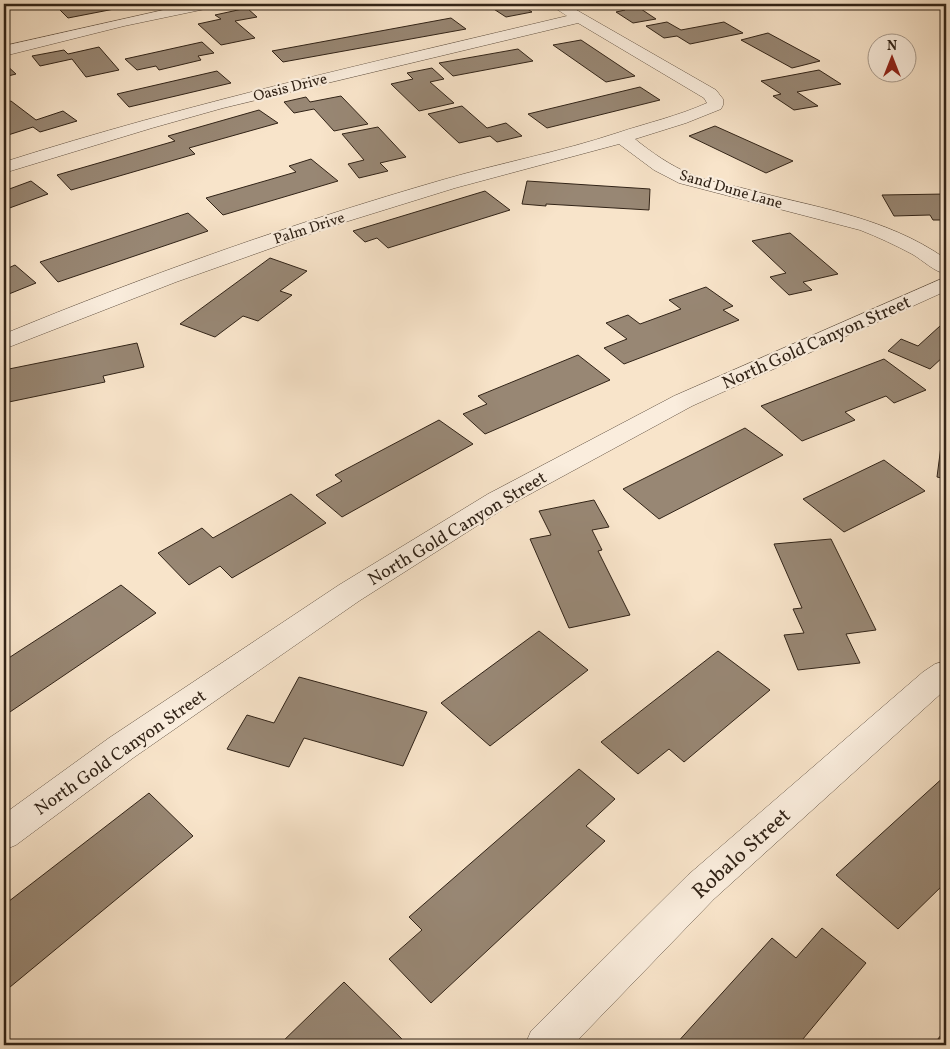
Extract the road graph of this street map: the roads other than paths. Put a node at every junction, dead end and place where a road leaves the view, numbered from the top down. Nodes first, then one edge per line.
1 (210, 4) edge
2 (556, 4) edge
3 (579, 18) junction
4 (4, 52) edge
5 (622, 137) junction
6 (4, 168) edge
7 (946, 268) edge
8 (946, 283) edge
9 (4, 342) edge
10 (946, 673) edge
11 (4, 834) edge
12 (545, 1045) edge

1 - 4 street
2 - 3 street
3 - 5 street
3 - 6 street, Oasis Drive
5 - 7 street, Sand Dune Lane
5 - 9 street, Palm Drive
8 - 11 street, North Gold Canyon Street
10 - 12 street, Robalo Street

